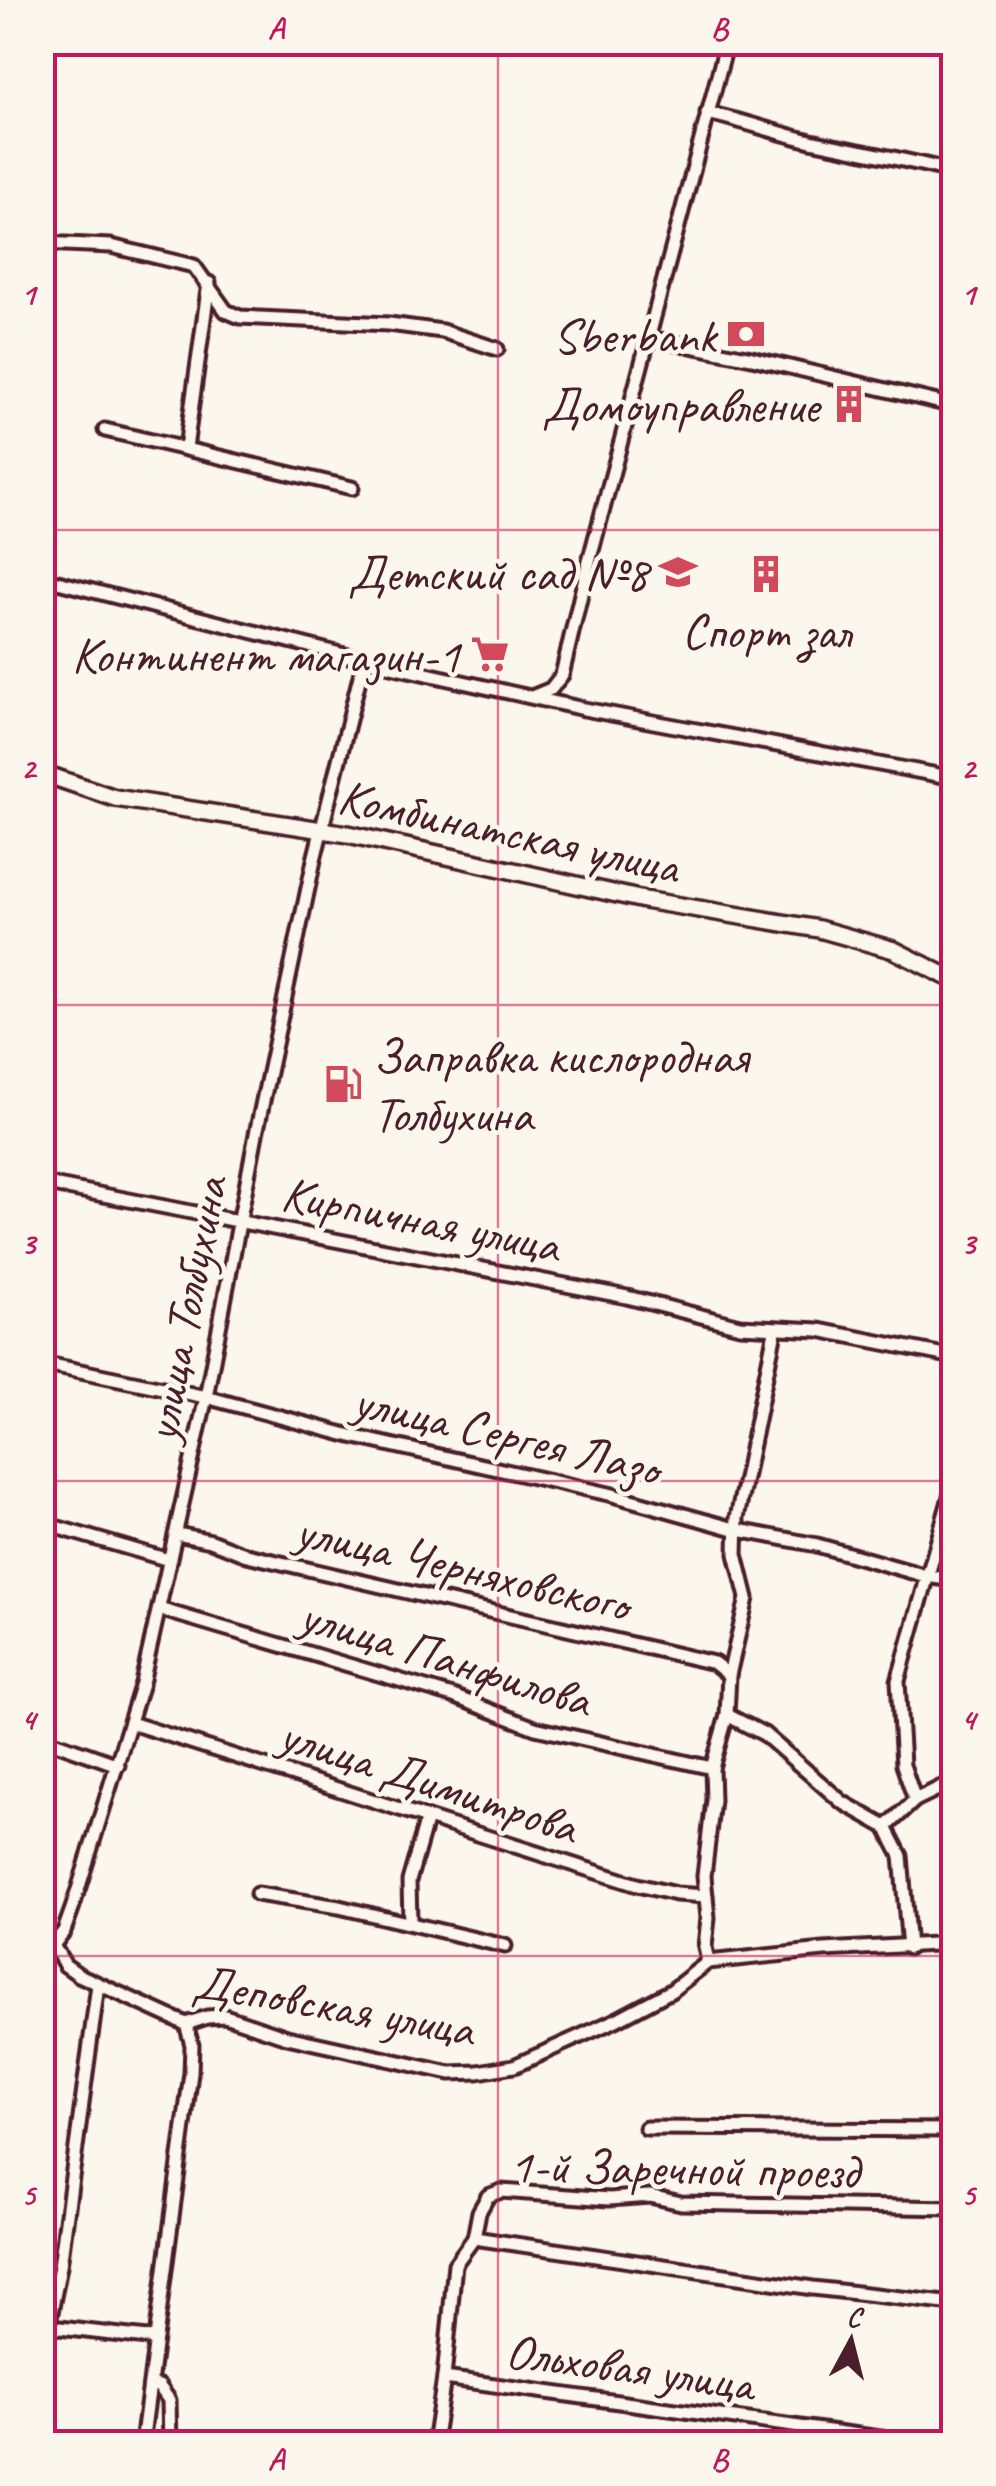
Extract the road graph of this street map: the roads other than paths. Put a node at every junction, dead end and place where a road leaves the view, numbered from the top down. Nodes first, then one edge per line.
1 (727, 42) edge
2 (707, 113) junction
3 (954, 172) edge
4 (42, 243) edge
5 (209, 283) junction
6 (650, 338) junction
7 (497, 349) dead end
8 (954, 406) edge
9 (104, 430) dead end
10 (186, 448) junction
11 (352, 488) dead end
12 (42, 578) edge
13 (364, 660) junction
14 (534, 696) junction
15 (42, 773) edge
16 (954, 778) edge
17 (321, 830) junction
18 (954, 980) edge
19 (42, 1183) edge
20 (242, 1222) junction
21 (775, 1331) junction
22 (954, 1357) edge
23 (42, 1364) edge
24 (206, 1396) junction
25 (954, 1484) edge
26 (42, 1523) edge
27 (738, 1530) junction
28 (177, 1534) junction
29 (170, 1560) junction
30 (926, 1576) junction
31 (954, 1580) edge
32 (160, 1609) junction
33 (729, 1674) junction
34 (727, 1715) junction
35 (132, 1724) junction
36 (42, 1738) edge
37 (118, 1765) junction
38 (712, 1768) junction
39 (954, 1780) edge
40 (915, 1800) junction
41 (427, 1818) junction
42 (886, 1828) junction
43 (257, 1894) dead end
44 (706, 1896) junction
45 (410, 1922) junction
46 (954, 1943) edge
47 (505, 1946) dead end
48 (54, 1947) junction
49 (909, 1948) junction
50 (42, 1960) edge
51 (708, 1962) junction
52 (98, 1984) junction
53 (186, 2024) junction
54 (646, 2128) dead end
55 (954, 2130) edge
56 (954, 2208) edge
57 (474, 2238) junction
58 (954, 2304) edge
59 (45, 2326) edge
60 (156, 2339) junction
61 (42, 2359) edge
62 (444, 2378) junction
63 (150, 2385) junction
64 (142, 2444) edge
65 (170, 2444) edge
66 (434, 2444) edge
67 (924, 2444) edge

1 - 2 street
2 - 3 street
2 - 6 street
4 - 5 street
5 - 7 street
5 - 10 street
6 - 8 street
6 - 14 street
9 - 10 street
10 - 11 street
12 - 13 street
13 - 14 street
13 - 17 street, улица Толбухина
14 - 16 street
15 - 17 main road, Комбинатская улица
17 - 18 main road, Комбинатская улица
17 - 20 street, улица Толбухина
19 - 20 street, Кирпичная улица
20 - 21 street, Кирпичная улица
20 - 24 street, улица Толбухина
21 - 22 street, Кирпичная улица
21 - 27 street
23 - 24 street, улица Сергея Лазо
24 - 27 street, улица Сергея Лазо
24 - 28 street, улица Толбухина
25 - 30 street
26 - 29 street
27 - 30 street, улица Сергея Лазо
27 - 33 street
28 - 29 street, улица Толбухина
28 - 33 street, улица Черняховского
29 - 32 street, улица Толбухина
30 - 31 street, улица Сергея Лазо
30 - 40 street
32 - 35 street, улица Толбухина
32 - 38 street, улица Панфилова
33 - 34 street
34 - 38 street
34 - 42 street
35 - 37 street, улица Толбухина
35 - 41 street, улица Димитрова
36 - 37 street
37 - 48 street, улица Толбухина
38 - 44 street
39 - 40 street
40 - 42 street
41 - 44 street, улица Димитрова
41 - 45 street
42 - 49 street
43 - 45 street
44 - 51 street
45 - 47 street
46 - 49 street
48 - 50 street, улица Толбухина
48 - 52 street, Деповская улица
49 - 51 street
51 - 53 street, Деповская улица
52 - 53 street, Деповская улица
52 - 59 street
53 - 60 street
54 - 55 street
56 - 57 street, 1-й Заречной проезд
57 - 58 street
57 - 62 street, 1-й Заречной проезд
59 - 60 street
59 - 61 street
60 - 63 street
62 - 66 street, 1-й Заречной проезд
62 - 67 street, Ольховая улица
63 - 64 street
63 - 65 street

